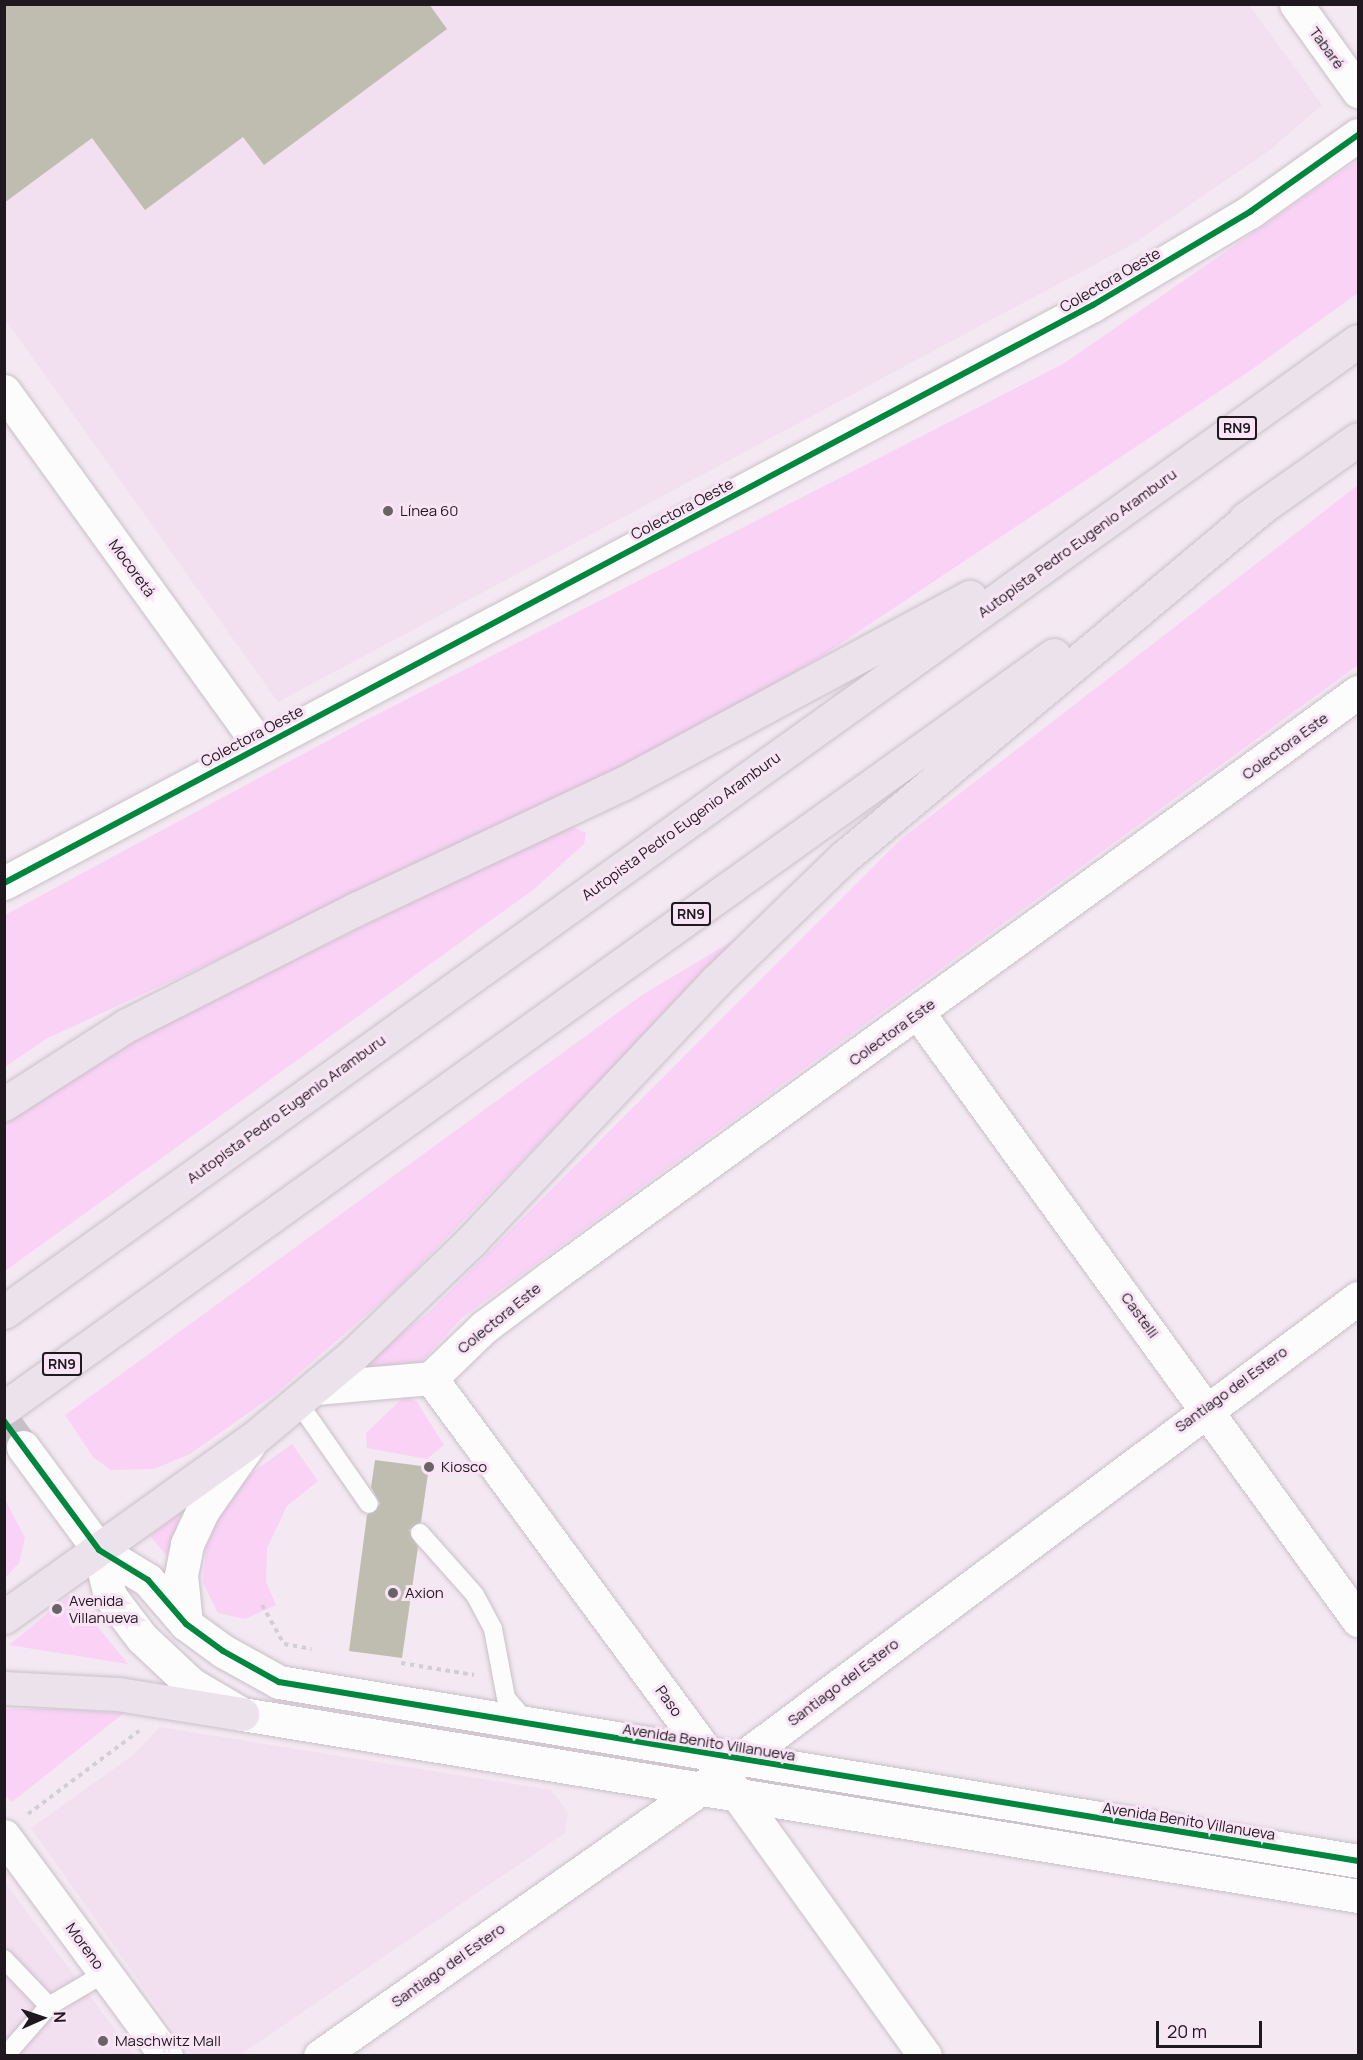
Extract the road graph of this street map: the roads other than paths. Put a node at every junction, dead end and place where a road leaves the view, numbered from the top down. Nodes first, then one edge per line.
1 (1296, 4) edge
2 (1359, 91) edge
3 (1359, 135) edge
4 (1359, 341) edge
5 (4, 391) edge
6 (1359, 439) edge
7 (1262, 507) junction
8 (1115, 516) junction
9 (1359, 692) edge
10 (259, 746) junction
11 (4, 883) edge
12 (918, 1013) junction
13 (4, 1104) edge
14 (1359, 1298) edge
15 (4, 1312) edge
16 (431, 1378) junction
17 (306, 1395) junction
18 (1207, 1406) junction
19 (4, 1408) edge
20 (253, 1439) junction
21 (23, 1446) tunnel mouth
22 (369, 1504) dead end
23 (420, 1533) dead end
24 (99, 1550) junction
25 (4, 1617) edge
26 (1359, 1620) edge
27 (186, 1624) junction
28 (4, 1688) edge
29 (242, 1714) junction
30 (531, 1725) junction
31 (722, 1775) junction
32 (15, 1826) edge
33 (1359, 1861) edge
34 (1359, 1896) edge
35 (4, 1959) edge
36 (105, 1972) junction
37 (49, 2006) junction
38 (4, 2055) edge
39 (166, 2055) edge
40 (320, 2055) edge
41 (925, 2055) edge

1 - 2 street, Tabaré
3 - 10 street, Colectora Oeste
4 - 8 highway, Autopista Pedro Eugenio Aramburu / RN9
5 - 10 street, Mocoretá
6 - 7 highway, RN9
7 - 17 highway
7 - 19 highway, RN9
8 - 13 highway
8 - 15 highway, Autopista Pedro Eugenio Aramburu / RN9
9 - 12 street, Colectora Este
10 - 11 street, Colectora Oeste
12 - 16 street, Colectora Este
12 - 18 street, Castelli
14 - 18 street, Santiago del Estero
16 - 17 street
16 - 31 street, Paso
17 - 20 highway
17 - 22 lane
18 - 26 street, Castelli
18 - 31 street, Santiago del Estero
20 - 24 highway
20 - 27 street
21 - 24 street
23 - 30 lane
24 - 25 highway
24 - 27 street, Avenida Benito Villanueva
24 - 29 street, Avenida Benito Villanueva
27 - 30 street, Avenida Benito Villanueva
28 - 29 highway
29 - 31 street, Avenida Benito Villanueva
30 - 31 street, Avenida Benito Villanueva
31 - 33 street, Avenida Benito Villanueva
31 - 34 street, Avenida Benito Villanueva
31 - 40 street, Santiago del Estero
31 - 41 street, Paso
32 - 36 street, Moreno
35 - 37 lane
36 - 37 lane
36 - 39 street, Moreno
37 - 38 lane

